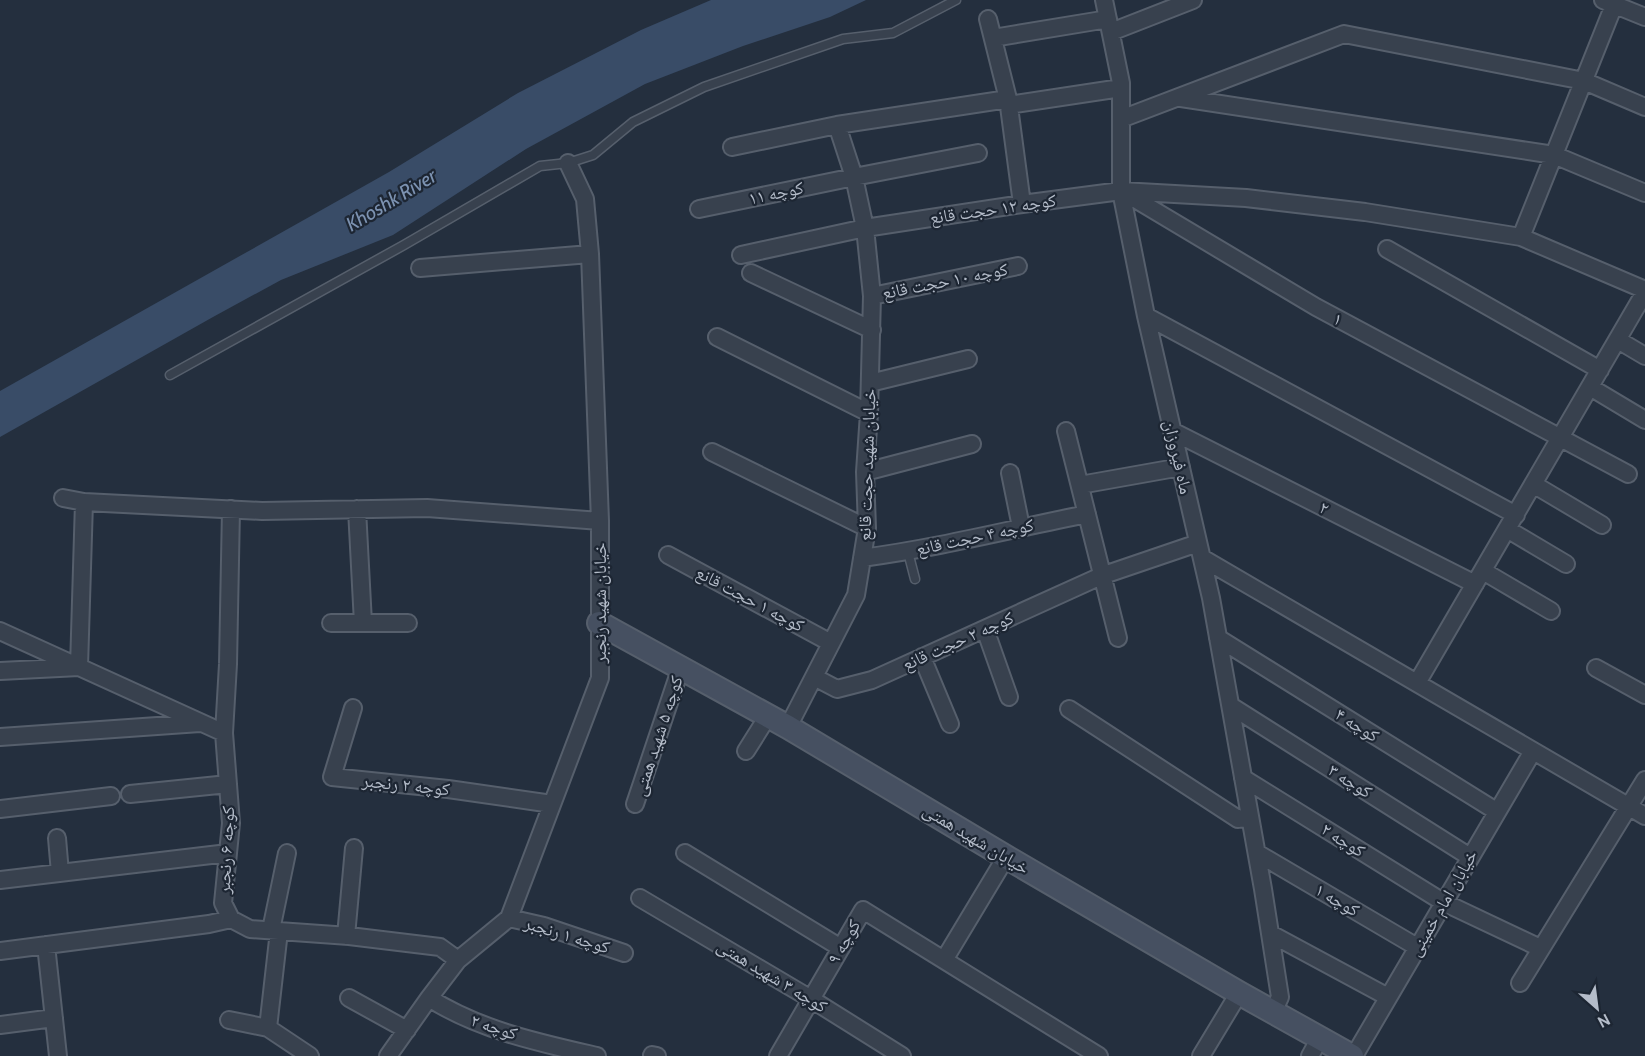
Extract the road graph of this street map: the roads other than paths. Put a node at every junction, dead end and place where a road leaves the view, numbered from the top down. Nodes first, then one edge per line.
1 (956, 0) edge
2 (1104, 0) edge
3 (1193, 0) edge
4 (1611, 1) edge
5 (1645, 17) edge
6 (988, 19) dead end
7 (1109, 26) junction
8 (993, 38) junction
9 (1584, 81) junction
10 (1121, 88) junction
11 (1178, 97) junction
12 (1008, 102) junction
13 (1645, 107) edge
14 (1121, 119) junction
15 (837, 125) junction
16 (732, 147) dead end
17 (978, 153) dead end
18 (1554, 155) junction
19 (568, 163) junction
20 (854, 177) junction
21 (1121, 191) junction
22 (1645, 192) edge
23 (1022, 204) junction
24 (699, 210) dead end
25 (865, 228) junction
26 (1521, 237) junction
27 (1388, 249) dead end
28 (590, 254) junction
29 (741, 255) dead end
30 (1018, 266) dead end
31 (420, 268) dead end
32 (751, 273) dead end
33 (1645, 291) edge
34 (872, 296) junction
35 (1146, 316) junction
36 (872, 330) junction
37 (717, 337) dead end
38 (1618, 339) junction
39 (1645, 356) edge
40 (968, 359) dead end
41 (1600, 370) junction
42 (170, 375) dead end
43 (870, 383) junction
44 (1590, 387) junction
45 (869, 414) junction
46 (1645, 420) edge
47 (1066, 431) dead end
48 (1172, 431) junction
49 (1560, 437) junction
50 (972, 444) dead end
51 (712, 452) dead end
52 (1181, 467) junction
53 (865, 472) junction
54 (1010, 473) dead end
55 (1628, 474) dead end
56 (1533, 484) junction
57 (1080, 485) junction
58 (63, 498) dead end
59 (84, 502) junction
60 (231, 509) junction
61 (357, 509) junction
62 (1087, 514) junction
63 (600, 521) junction
64 (1512, 522) junction
65 (1602, 525) dead end
66 (1021, 527) junction
67 (867, 528) junction
68 (1200, 550) junction
69 (908, 552) junction
70 (668, 555) dead end
71 (862, 558) junction
72 (1566, 564) dead end
73 (1101, 576) junction
74 (1479, 578) junction
75 (915, 579) dead end
76 (1551, 610) dead end
77 (332, 623) dead end
78 (363, 623) junction
79 (408, 623) dead end
80 (600, 623) junction
81 (985, 628) junction
82 (0, 631) edge
83 (1118, 638) dead end
84 (1218, 638) junction
85 (831, 643) junction
86 (922, 657) junction
87 (79, 667) junction
88 (681, 667) junction
89 (1596, 668) dead end
90 (0, 671) edge
91 (814, 676) junction
92 (1417, 683) junction
93 (1645, 695) edge
94 (1009, 697) dead end
95 (1231, 706) junction
96 (353, 708) dead end
97 (1069, 709) dead end
98 (768, 716) junction
99 (202, 723) junction
100 (950, 724) dead end
101 (788, 727) junction
102 (224, 732) junction
103 (0, 737) edge
104 (746, 751) dead end
105 (1533, 751) junction
106 (1243, 778) junction
107 (1645, 780) edge
108 (228, 784) junction
109 (130, 794) dead end
110 (111, 796) dead end
111 (552, 804) junction
112 (635, 804) dead end
113 (1629, 807) junction
114 (0, 809) edge
115 (1496, 811) junction
116 (1645, 816) edge
117 (1251, 817) junction
118 (57, 838) dead end
119 (354, 848) dead end
120 (228, 853) junction
121 (287, 853) dead end
122 (685, 853) dead end
123 (1257, 853) junction
124 (1006, 857) junction
125 (1470, 857) junction
126 (60, 873) junction
127 (0, 880) edge
128 (640, 898) dead end
129 (1443, 902) junction
130 (509, 918) junction
131 (231, 919) junction
132 (275, 931) junction
133 (1271, 934) junction
134 (346, 936) junction
135 (46, 945) junction
136 (1536, 946) dead end
137 (1417, 947) junction
138 (841, 948) junction
139 (0, 951) edge
140 (624, 953) dead end
141 (458, 960) junction
142 (944, 960) junction
143 (1520, 983) dead end
144 (1239, 993) junction
145 (1388, 997) junction
146 (349, 998) dead end
147 (429, 998) junction
148 (811, 999) junction
149 (1273, 1012) junction
150 (54, 1018) junction
151 (229, 1020) dead end
152 (0, 1025) edge
153 (268, 1028) junction
154 (407, 1030) junction
155 (1315, 1047) edge
156 (540, 1049) edge
157 (783, 1054) edge
158 (652, 1055) edge
159 (58, 1056) edge
160 (310, 1056) edge
161 (388, 1056) edge
162 (597, 1056) edge
163 (657, 1056) edge
164 (902, 1056) edge
165 (1099, 1056) edge
166 (1201, 1056) edge
167 (1353, 1056) edge

1 - 19 lane
2 - 7 street, ماه فیروزان
3 - 7 street
4 - 5 street
4 - 9 street
6 - 8 street
7 - 8 street
7 - 10 street, ماه فیروزان
8 - 12 street
9 - 11 street
9 - 13 street
9 - 18 street
10 - 12 street
10 - 14 street, ماه فیروزان
11 - 14 street
11 - 18 street
12 - 15 street
12 - 23 street
14 - 21 street, ماه فیروزان
15 - 16 street
15 - 20 street, خیابان شهید حجت قانع
17 - 20 street, کوچه ۱۱
18 - 22 street
18 - 26 street
19 - 28 street, خیابان شهید رنجبر
19 - 42 lane
20 - 24 street, کوچه ۱۱
20 - 25 street, خیابان شهید حجت قانع
21 - 23 street, کوچه ۱۲ حجت قانع
21 - 26 street, کوچه ۱۲ حجت قانع
21 - 35 street, ماه فیروزان
21 - 49 street, ۱
23 - 25 street, کوچه ۱۲ حجت قانع
25 - 29 street, کوچه ۱۲ حجت قانع
25 - 34 street, خیابان شهید حجت قانع
26 - 33 street, کوچه ۱۲ حجت قانع
27 - 41 street
28 - 31 street
28 - 63 street, خیابان شهید رنجبر
30 - 34 street, کوچه ۱۰ حجت قانع
32 - 36 street
33 - 38 street
34 - 36 street, خیابان شهید حجت قانع
35 - 48 street, ماه فیروزان
35 - 64 street
36 - 43 street, خیابان شهید حجت قانع
37 - 45 street
38 - 39 street
38 - 41 street
40 - 43 street
41 - 44 street
43 - 45 street, خیابان شهید حجت قانع
44 - 46 street
44 - 49 street
45 - 53 street, خیابان شهید حجت قانع
47 - 57 street
48 - 52 street, ماه فیروزان
48 - 74 street, ۲
49 - 55 street, ۱
49 - 56 street
50 - 53 street
51 - 67 street
52 - 57 street
52 - 68 street, ماه فیروزان
53 - 67 street, خیابان شهید حجت قانع
54 - 66 street
56 - 64 street
56 - 65 street
57 - 62 street
58 - 59 street
59 - 60 street
59 - 87 street
60 - 61 street
60 - 102 street, کوچه ۶ رنجبر
61 - 63 street
61 - 78 street
62 - 66 street, کوچه ۴ حجت قانع
62 - 73 street
63 - 80 street, خیابان شهید رنجبر
64 - 72 street
64 - 74 street
66 - 69 street, کوچه ۴ حجت قانع
67 - 71 street, خیابان شهید حجت قانع
68 - 73 street, کوچه ۲ حجت قانع
68 - 84 street, ماه فیروزان
68 - 92 street
69 - 71 street, کوچه ۴ حجت قانع
69 - 75 lane
70 - 85 street, کوچه ۱ حجت قانع
71 - 85 street, خیابان شهید حجت قانع
73 - 81 street, کوچه ۲ حجت قانع
73 - 83 street
74 - 76 street, ۲
74 - 92 street
77 - 78 street
78 - 79 street
80 - 88 street, خیابان شهید همتی
80 - 111 street, خیابان شهید رنجبر
81 - 86 street, کوچه ۲ حجت قانع
81 - 94 street
82 - 87 street
84 - 95 street, ماه فیروزان
84 - 115 street, کوچه ۴
85 - 91 street, خیابان شهید حجت قانع
86 - 91 street, کوچه ۲ حجت قانع
86 - 100 street
87 - 90 street
87 - 99 street
88 - 98 street, خیابان شهید همتی
88 - 112 street, کوچه ۵ شهید همتی
89 - 93 street
91 - 101 street, خیابان شهید حجت قانع
92 - 105 street
95 - 106 street, ماه فیروزان
95 - 125 street, کوچه ۳
96 - 111 street, کوچه ۲ رنجبر
97 - 117 street
98 - 101 street, خیابان شهید همتی
98 - 104 street
99 - 102 street
99 - 103 street
101 - 124 street, خیابان شهید همتی
102 - 108 street, کوچه ۶ رنجبر
105 - 113 street
105 - 115 street, خیابان امام خمینی
106 - 117 street, ماه فیروزان
106 - 129 street, کوچه ۲
107 - 113 street
108 - 109 street
108 - 120 street, کوچه ۶ رنجبر
110 - 114 street
111 - 130 street, خیابان شهید رنجبر
113 - 116 street
113 - 143 street
115 - 125 street, خیابان امام خمینی
117 - 123 street, ماه فیروزان
118 - 126 street
119 - 134 street
120 - 126 street
120 - 131 street, کوچه ۶ رنجبر
121 - 132 street
122 - 138 street
123 - 133 street, ماه فیروزان
123 - 137 street, کوچه ۱
124 - 142 street
124 - 144 street, خیابان شهید همتی
125 - 129 street, خیابان امام خمینی
126 - 127 street
128 - 148 street, کوچه ۳ شهید همتی
129 - 136 street, کوچه ۲
129 - 137 street, خیابان امام خمینی
130 - 140 street, کوچه ۱ رنجبر
130 - 141 street, خیابان شهید رنجبر
131 - 132 street, کوچه ۶ رنجبر
131 - 135 street
132 - 134 street, کوچه ۶ رنجبر
132 - 153 street
133 - 145 street
133 - 149 street, ماه فیروزان
134 - 141 street, کوچه ۶ رنجبر
135 - 139 street
135 - 150 street
137 - 145 street, خیابان امام خمینی
138 - 142 street, کوچه ۹
138 - 148 street, کوچه ۹
141 - 147 street, خیابان شهید رنجبر
142 - 165 street, کوچه ۹
144 - 149 street, خیابان شهید همتی
144 - 166 street
145 - 167 street, خیابان امام خمینی
146 - 154 street
147 - 154 street, خیابان شهید رنجبر
147 - 156 street, کوچه ۲
148 - 157 street, کوچه ۹
148 - 164 street, کوچه ۳ شهید همتی
149 - 155 street, خیابان شهید همتی
150 - 152 street
150 - 159 street
151 - 153 street
153 - 160 street
154 - 161 street, خیابان شهید رنجبر
155 - 167 street, خیابان شهید همتی
156 - 162 street, کوچه ۲
158 - 163 street

